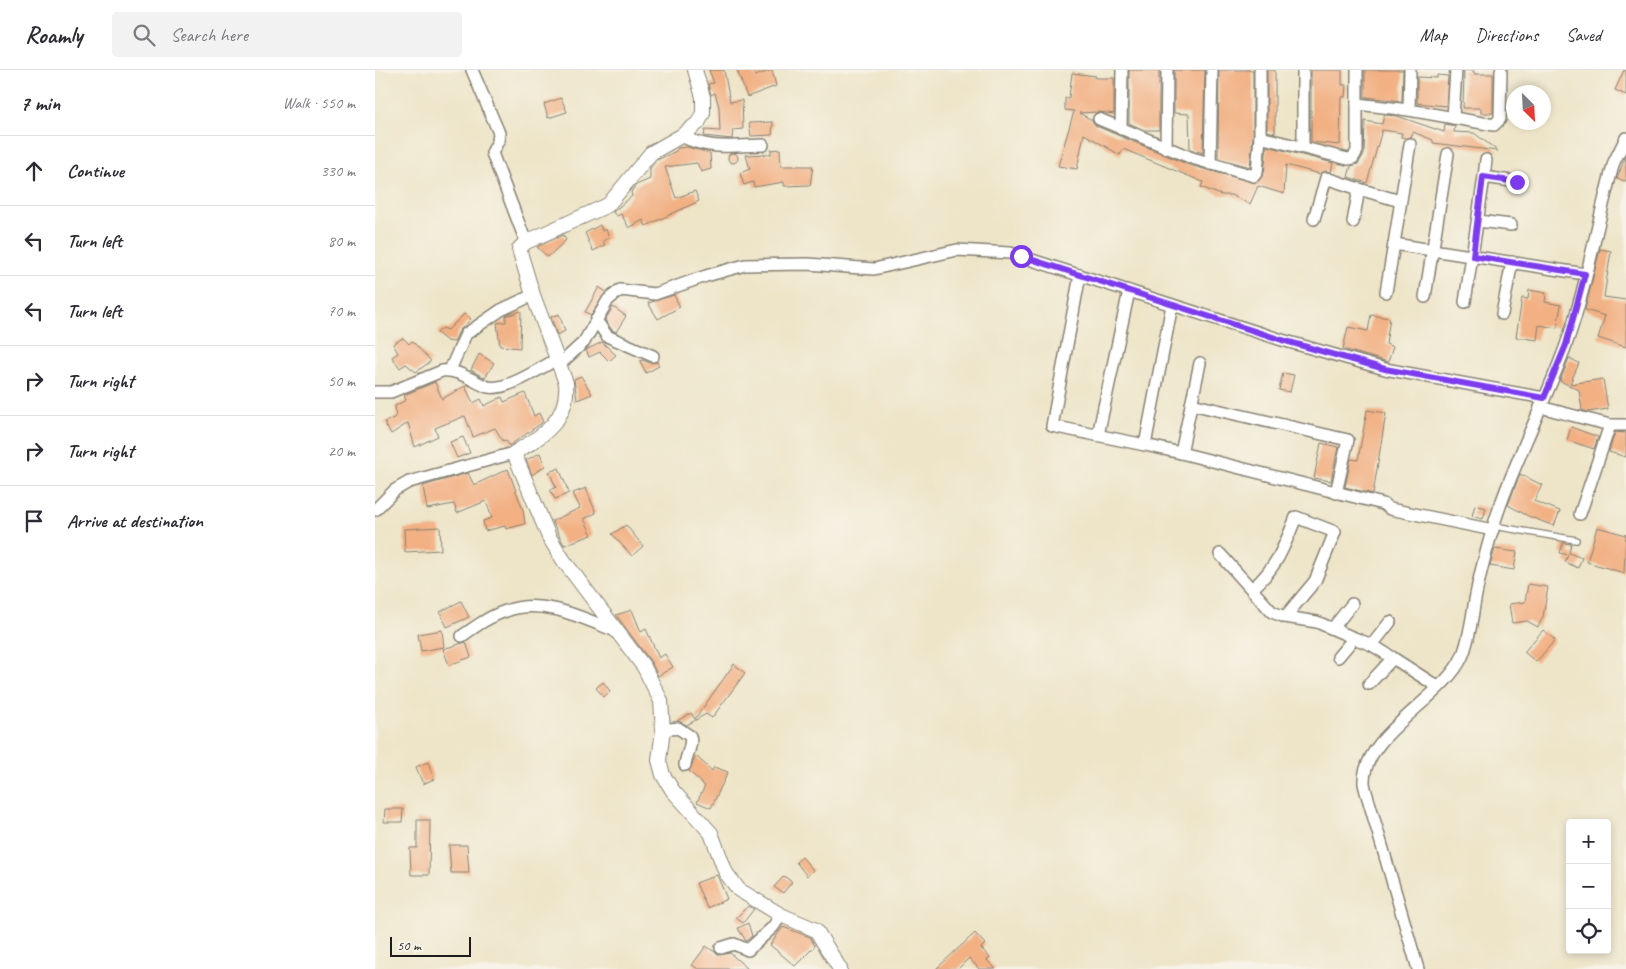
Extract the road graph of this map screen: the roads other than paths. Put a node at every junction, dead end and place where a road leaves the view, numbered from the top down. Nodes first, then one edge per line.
1 (472, 70) edge
2 (695, 70) edge
3 (1118, 70) edge
4 (1122, 70) edge
5 (1167, 70) edge
6 (1212, 70) edge
7 (1260, 70) edge
8 (1303, 70) edge
9 (1357, 70) edge
10 (1410, 70) edge
11 (1456, 70) edge
12 (1501, 70) edge
13 (1357, 104) junction
14 (1409, 110) junction
15 (1453, 118) junction
16 (1099, 119) dead end
17 (1121, 129) junction
18 (681, 136) junction
19 (1260, 137) junction
20 (1626, 138) edge
21 (1411, 144) dead end
22 (763, 146) dead end
23 (1303, 147) junction
24 (1166, 148) junction
25 (1447, 154) dead end
26 (1486, 160) dead end
27 (1210, 164) junction
28 (1483, 177) junction
29 (1517, 182) dead end
30 (1359, 188) junction
31 (1400, 201) junction
32 (1315, 219) dead end
33 (1478, 221) junction
34 (1353, 222) dead end
35 (1511, 225) dead end
36 (525, 242) junction
37 (1394, 244) junction
38 (1432, 250) junction
39 (1473, 256) junction
40 (1513, 262) junction
41 (1585, 274) junction
42 (1080, 275) junction
43 (1129, 290) junction
44 (1386, 292) dead end
45 (533, 295) junction
46 (1425, 297) dead end
47 (1465, 302) dead end
48 (1172, 304) junction
49 (1502, 314) dead end
50 (596, 320) junction
51 (653, 356) dead end
52 (559, 361) junction
53 (1200, 363) dead end
54 (450, 370) junction
55 (375, 392) edge
56 (1542, 403) junction
57 (1191, 404) junction
58 (1626, 425) edge
59 (1610, 426) junction
60 (1098, 435) junction
61 (1145, 445) junction
62 (515, 453) junction
63 (1181, 453) junction
64 (1336, 493) junction
65 (375, 510) edge
66 (1580, 514) dead end
67 (1494, 526) junction
68 (1576, 540) dead end
69 (1220, 554) dead end
70 (1252, 589) junction
71 (1352, 604) dead end
72 (1285, 616) junction
73 (1390, 622) dead end
74 (1333, 628) junction
75 (618, 632) junction
76 (462, 636) dead end
77 (1354, 638) junction
78 (1372, 645) junction
79 (1338, 657) dead end
80 (1393, 658) junction
81 (1369, 684) dead end
82 (1438, 687) junction
83 (663, 730) junction
84 (685, 765) dead end
85 (781, 915) junction
86 (721, 948) dead end
87 (840, 969) edge
88 (1418, 969) edge

1 - 36 street
2 - 18 street
3 - 4 street
4 - 17 street
5 - 24 street
6 - 27 street
7 - 19 street
8 - 23 street
9 - 13 street
10 - 14 street
11 - 15 street
12 - 15 street
13 - 14 street
13 - 23 street
14 - 15 street
16 - 17 street
17 - 24 street
18 - 22 street
18 - 36 street
19 - 23 street
19 - 27 street
20 - 41 street
21 - 31 street
24 - 27 street
25 - 38 street
26 - 28 street
28 - 29 street
28 - 33 street
30 - 31 street
30 - 32 street
30 - 34 street
31 - 37 street
33 - 35 street
33 - 39 street
36 - 45 street
37 - 38 street
37 - 44 street
38 - 39 street
38 - 46 street
39 - 40 street
39 - 47 street
40 - 41 street
40 - 49 street
41 - 56 street
42 - 43 street
42 - 50 street
42 - 60 street
43 - 48 street
43 - 60 street
45 - 52 street
45 - 54 street
48 - 56 street
48 - 61 street
50 - 51 street
50 - 52 street
52 - 54 street
52 - 62 street
53 - 57 street
54 - 55 street
56 - 59 street
56 - 67 street
57 - 63 street
57 - 64 street
58 - 59 street
59 - 66 street
60 - 61 street
61 - 63 street
62 - 65 street
62 - 75 street
63 - 64 street
64 - 67 street
67 - 68 lane
67 - 82 street
69 - 70 street
70 - 72 street
70 - 72 street
71 - 74 street
72 - 74 street
73 - 78 street
74 - 77 street
75 - 76 street
75 - 83 street
77 - 78 street
77 - 79 street
78 - 80 street
80 - 81 street
80 - 82 street
82 - 88 street
83 - 84 street
83 - 85 street
85 - 86 street
85 - 87 street

